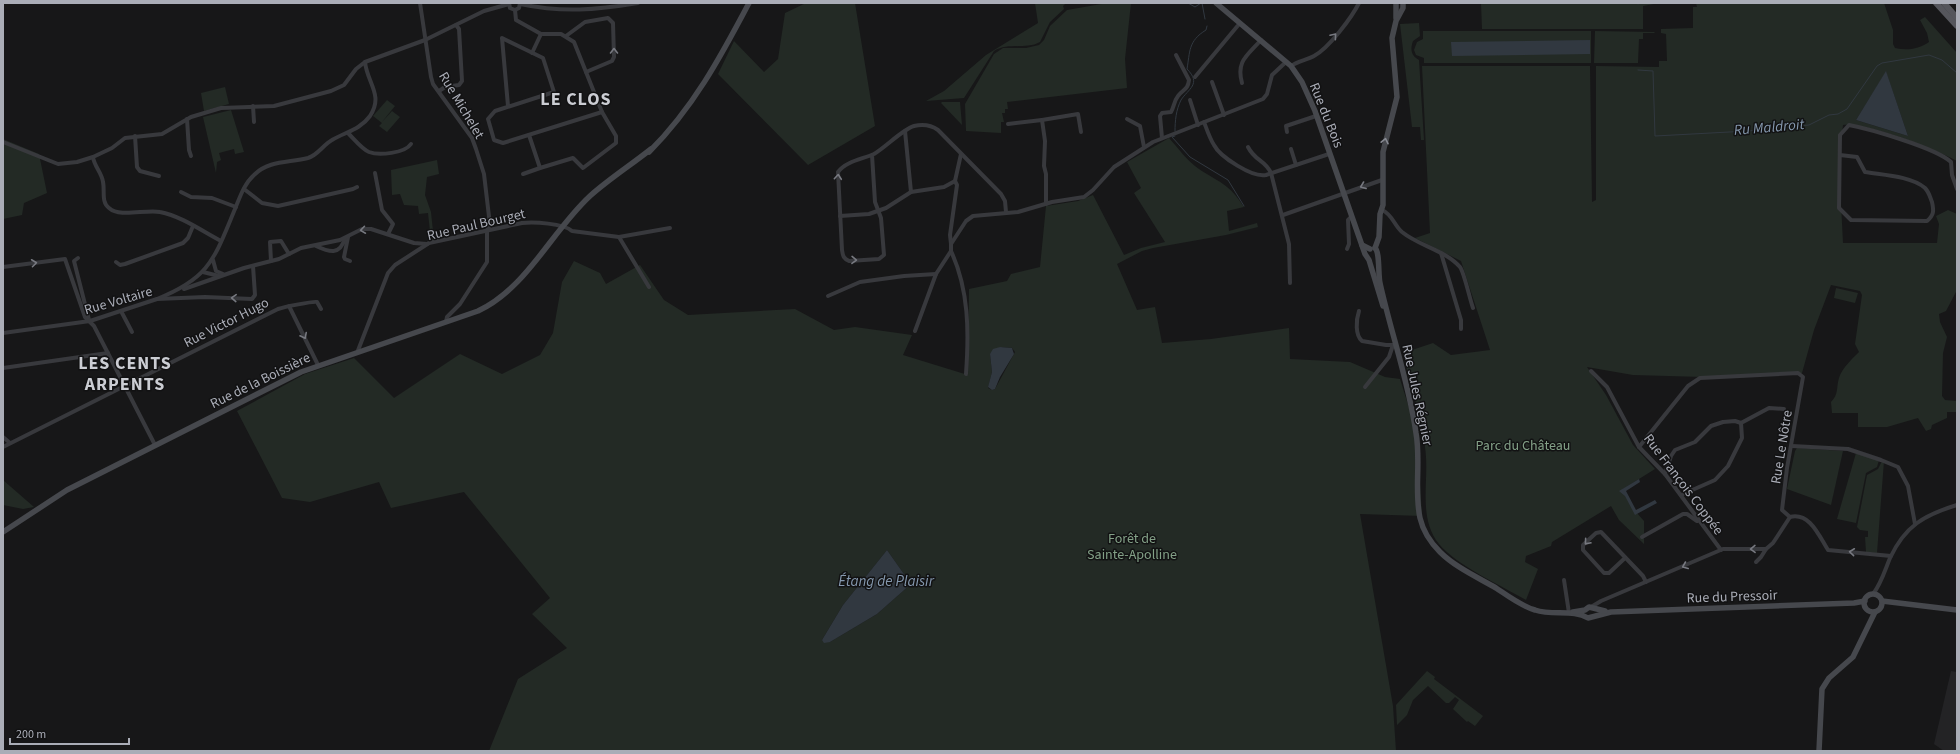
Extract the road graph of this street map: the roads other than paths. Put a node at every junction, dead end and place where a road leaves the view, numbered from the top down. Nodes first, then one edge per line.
1 (420, 3) edge
2 (638, 3) edge
3 (749, 3) edge
4 (1359, 3) edge
5 (1396, 3) edge
6 (1403, 3) edge
7 (1936, 3) edge
8 (1944, 3) edge
9 (509, 4) edge
10 (520, 4) edge
11 (1220, 4) edge
12 (514, 10) junction
13 (1957, 18) edge
14 (1396, 21) junction
15 (1240, 23) junction
16 (456, 24) junction
17 (1957, 26) edge
18 (541, 34) junction
19 (566, 36) junction
20 (425, 40) junction
21 (1261, 40) junction
22 (532, 53) junction
23 (1176, 55) dead end
24 (365, 62) junction
25 (1289, 64) junction
26 (586, 72) junction
27 (1195, 77) dead end
28 (1212, 82) dead end
29 (1242, 83) dead end
30 (439, 91) junction
31 (1190, 100) dead end
32 (253, 106) junction
33 (508, 106) junction
34 (602, 112) junction
35 (1224, 115) junction
36 (1316, 116) junction
37 (187, 119) junction
38 (1127, 119) dead end
39 (1042, 120) junction
40 (254, 122) dead end
41 (1204, 122) junction
42 (1008, 124) dead end
43 (1198, 125) junction
44 (905, 132) junction
45 (1081, 132) dead end
46 (1287, 132) dead end
47 (348, 133) junction
48 (529, 135) junction
49 (135, 136) junction
50 (1162, 138) junction
51 (3, 142) edge
52 (412, 144) dead end
53 (1144, 147) junction
54 (1248, 147) dead end
55 (1291, 149) dead end
56 (872, 154) junction
57 (961, 154) junction
58 (1329, 154) junction
59 (1840, 155) junction
60 (191, 156) dead end
61 (93, 157) junction
62 (1296, 165) junction
63 (540, 168) junction
64 (375, 173) dead end
65 (1271, 173) junction
66 (523, 174) dead end
67 (160, 176) dead end
68 (1382, 180) junction
69 (956, 181) junction
70 (357, 187) dead end
71 (1957, 188) edge
72 (244, 189) junction
73 (181, 192) dead end
74 (911, 192) junction
75 (1344, 193) junction
76 (1046, 204) junction
77 (236, 207) junction
78 (1382, 210) junction
79 (878, 211) junction
80 (1006, 212) junction
81 (1283, 215) junction
82 (840, 216) junction
83 (1351, 217) junction
84 (193, 226) junction
85 (564, 227) junction
86 (670, 228) dead end
87 (487, 230) junction
88 (388, 234) junction
89 (347, 237) junction
90 (619, 237) junction
91 (221, 241) junction
92 (414, 243) junction
93 (427, 244) junction
94 (951, 244) junction
95 (315, 246) junction
96 (1347, 248) dead end
97 (1370, 250) junction
98 (416, 252) junction
99 (951, 252) junction
100 (1441, 253) junction
101 (289, 254) junction
102 (215, 255) junction
103 (1377, 257) junction
104 (78, 258) dead end
105 (1369, 260) junction
106 (271, 261) junction
107 (350, 261) dead end
108 (116, 262) dead end
109 (253, 266) junction
110 (3, 267) edge
111 (203, 273) junction
112 (226, 274) junction
113 (936, 274) junction
114 (220, 276) junction
115 (209, 280) junction
116 (1290, 283) dead end
117 (649, 287) dead end
118 (176, 292) junction
119 (828, 296) dead end
120 (157, 299) junction
121 (289, 306) junction
122 (84, 307) junction
123 (1473, 308) dead end
124 (321, 309) dead end
125 (121, 311) junction
126 (1359, 312) dead end
127 (90, 321) junction
128 (446, 322) junction
129 (1461, 329) dead end
130 (1392, 330) junction
131 (915, 331) dead end
132 (132, 332) dead end
133 (3, 333) edge
134 (1394, 345) junction
135 (357, 353) junction
136 (108, 354) junction
137 (318, 365) junction
138 (3, 368) edge
139 (1591, 371) dead end
140 (966, 374) dead end
141 (124, 386) junction
142 (1365, 387) dead end
143 (1784, 409) dead end
144 (1741, 423) junction
145 (3, 437) edge
146 (10, 443) junction
147 (154, 445) junction
148 (1792, 446) junction
149 (3, 447) edge
150 (1640, 447) junction
151 (1665, 474) junction
152 (1681, 496) junction
153 (1957, 505) edge
154 (1790, 517) junction
155 (1700, 523) junction
156 (1915, 524) junction
157 (3, 532) edge
158 (1642, 537) dead end
159 (1766, 549) junction
160 (1720, 550) junction
161 (1891, 556) junction
162 (1625, 558) junction
163 (1756, 562) dead end
164 (1564, 580) dead end
165 (1646, 582) junction
166 (1875, 595) junction
167 (1882, 604) junction
168 (1869, 608) junction
169 (1957, 610) edge
170 (1593, 611) junction
171 (1570, 613) junction
172 (1585, 613) junction
173 (1819, 751) edge

1 - 20 street, Rue Michelet
2 - 10 street
3 - 85 street, Rue de la Boissière
25 -> 4 street
5 - 14 street
6 - 14 street
7 - 17 main road
8 - 13 main road
9 - 12 street
9 - 16 street
10 - 12 street
11 - 15 street, Rue du Bois
12 - 18 street
68 -> 14 street
15 - 21 street, Rue du Bois
15 - 27 street
16 - 20 street
16 - 30 street
18 - 19 street
18 - 22 street
19 - 26 street
26 -> 19 street
20 - 24 street
20 - 30 street, Rue Michelet
21 - 25 street, Rue du Bois
21 - 29 street
22 - 33 street
22 - 33 street
23 - 50 street
24 - 32 street
24 - 47 street
25 - 35 street
25 - 36 street, Rue du Bois
26 - 34 street
28 - 35 street
30 - 87 street, Rue Michelet
31 - 43 street
32 - 37 street
32 - 40 street
33 - 48 street
34 - 48 street
34 - 63 street
35 - 41 street
36 - 46 street
36 - 58 street, Rue du Bois
37 - 49 street
37 - 60 street
38 - 53 street
39 - 42 street
39 - 45 street
39 - 76 street
41 - 43 street
41 - 65 street
43 - 50 street
44 - 56 street
44 - 57 street
44 - 74 street
47 - 52 street
47 - 72 street
48 - 63 street
49 - 61 street
49 - 67 street
50 - 53 street
51 - 61 street
53 - 76 street
54 - 65 street
55 - 62 street
56 - 79 street
82 -> 56 street
57 - 69 street
57 - 80 street
58 - 62 street
58 - 75 street, Rue du Bois
59 - 59 street
59 - 71 street
61 - 84 street
62 - 65 street
63 - 66 street
64 - 88 street
65 - 81 street
68 -> 75 street
68 - 78 street
69 - 74 street
69 - 94 street
70 - 72 street
72 - 77 street
73 - 77 street
74 - 79 street
75 - 81 street
75 - 83 street, Rue du Bois
76 - 80 street
77 - 91 street
78 - 97 street
78 - 100 street
79 - 82 street
82 -> 79 street
80 - 94 street
81 - 116 street
83 - 96 street, Rue du Bois
83 - 97 street, Rue du Bois
84 - 91 street
84 - 108 street
85 - 87 street, Rue Paul Bourget
85 - 90 street, Rue Paul Bourget
85 - 128 street, Rue de la Boissière
86 - 90 street, Rue Paul Bourget
87 - 93 street, Rue Paul Bourget
87 - 128 street, Rue Michelet
88 -> 89 street
88 - 92 street
89 - 95 street
89 - 95 street
89 - 107 street
90 - 117 street
91 - 102 street
92 - 93 street
92 - 98 street
93 - 98 street, Rue Paul Bourget
94 - 99 street
95 - 101 street
97 - 103 street, Rue Jules Régnier
97 - 105 street, Rue Jules Régnier
98 - 135 street, Rue Paul Bourget
99 - 113 street
99 - 140 street
100 - 123 street
100 - 129 street
101 - 106 street
101 - 106 street
102 - 111 street
102 - 112 street
103 - 105 street
103 - 130 street, Rue Jules Régnier
104 - 122 street
105 - 130 street, Rue Jules Régnier
106 - 109 street
109 - 112 street
109 -> 120 street, Rue Voltaire
110 -> 122 street
111 - 114 street
111 - 115 street
111 - 118 street
112 - 114 street
113 - 119 street
113 - 131 street
114 - 115 street
115 - 118 street
118 - 120 street
120 - 125 street, Rue Voltaire
121 - 124 street, Rue Victor Hugo
121 -> 137 street
121 - 141 street, Rue Victor Hugo
122 - 127 street
125 - 127 street, Rue Voltaire
125 - 132 street
126 - 134 street
127 - 133 street, Rue Voltaire
127 - 136 street
128 - 135 street, Rue de la Boissière
130 - 134 street, Rue Jules Régnier
134 - 142 street
134 - 171 street, Rue Jules Régnier
135 - 137 street, Rue de la Boissière
136 - 138 street
136 - 141 street
137 - 147 street, Rue de la Boissière
139 - 150 street, Rue François Coppée
141 - 146 street, Rue Victor Hugo
141 - 147 street
143 - 144 street
144 - 151 street
144 - 152 street
145 - 146 street
146 - 149 street, Rue Victor Hugo
147 - 157 street, Rue de la Boissière
148 - 150 street, Rue Le Nôtre
148 - 154 street, Rue Le Nôtre
148 - 156 street
150 - 151 street, Rue François Coppée
151 - 152 street, Rue François Coppée
152 - 155 street, Rue François Coppée
153 - 156 street
154 - 159 street
161 -> 154 street
155 - 158 street
155 - 160 street, Rue François Coppée
156 - 161 street
159 -> 160 street
159 - 163 street
160 -> 165 street
161 - 166 street
162 -> 162 street
162 - 165 street
164 - 171 street
165 - 170 street
166 - 167 street
166 - 168 street
167 - 168 street
167 - 169 street
168 - 170 street, Rue du Pressoir
168 - 173 street
170 - 172 street
170 - 172 street, Rue du Pressoir
171 - 172 street

